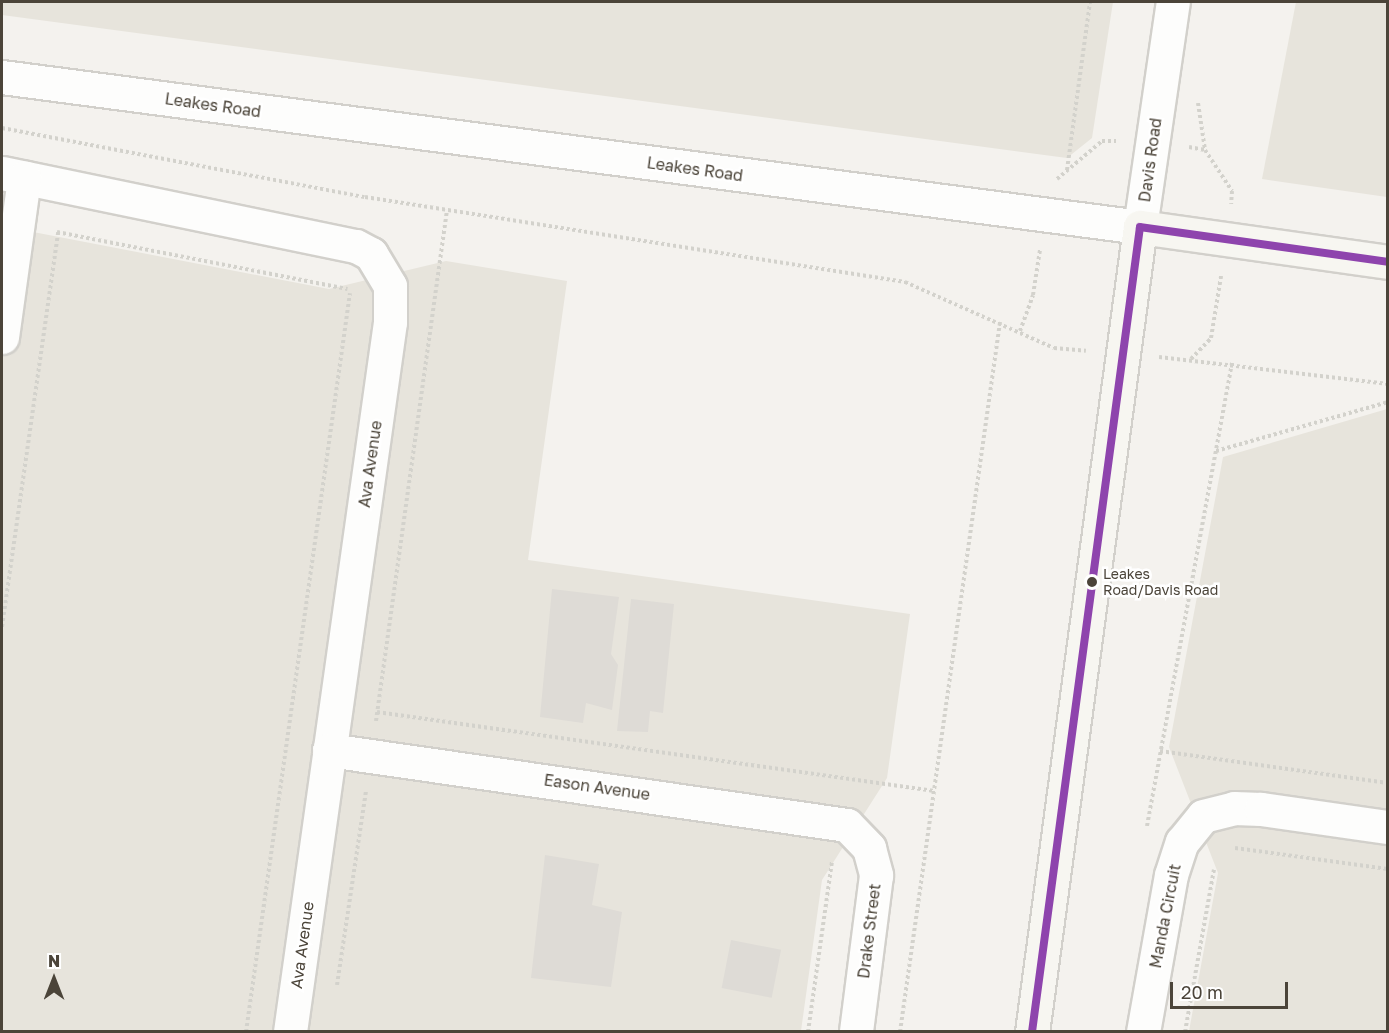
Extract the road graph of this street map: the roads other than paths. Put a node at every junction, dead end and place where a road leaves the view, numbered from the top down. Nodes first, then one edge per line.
1 (1173, 2) edge
2 (2, 77) edge
3 (13, 176) edge
4 (1140, 227) junction
5 (1388, 262) edge
6 (2, 337) edge
7 (330, 750) junction
8 (1388, 827) edge
9 (848, 828) joint
10 (290, 1032) edge
11 (856, 1032) edge
12 (1032, 1032) edge
13 (1143, 1032) edge

1 - 4 street, Davis Road
2 - 4 street, Leakes Road
3 - 6 street
3 - 7 street, Ava Avenue
4 - 5 main road, Leakes Road
4 - 12 main road, Davis Road
7 - 9 street, Eason Avenue
7 - 10 street, Ava Avenue
8 - 13 street, Manda Circuit
9 - 11 street, Drake Street

